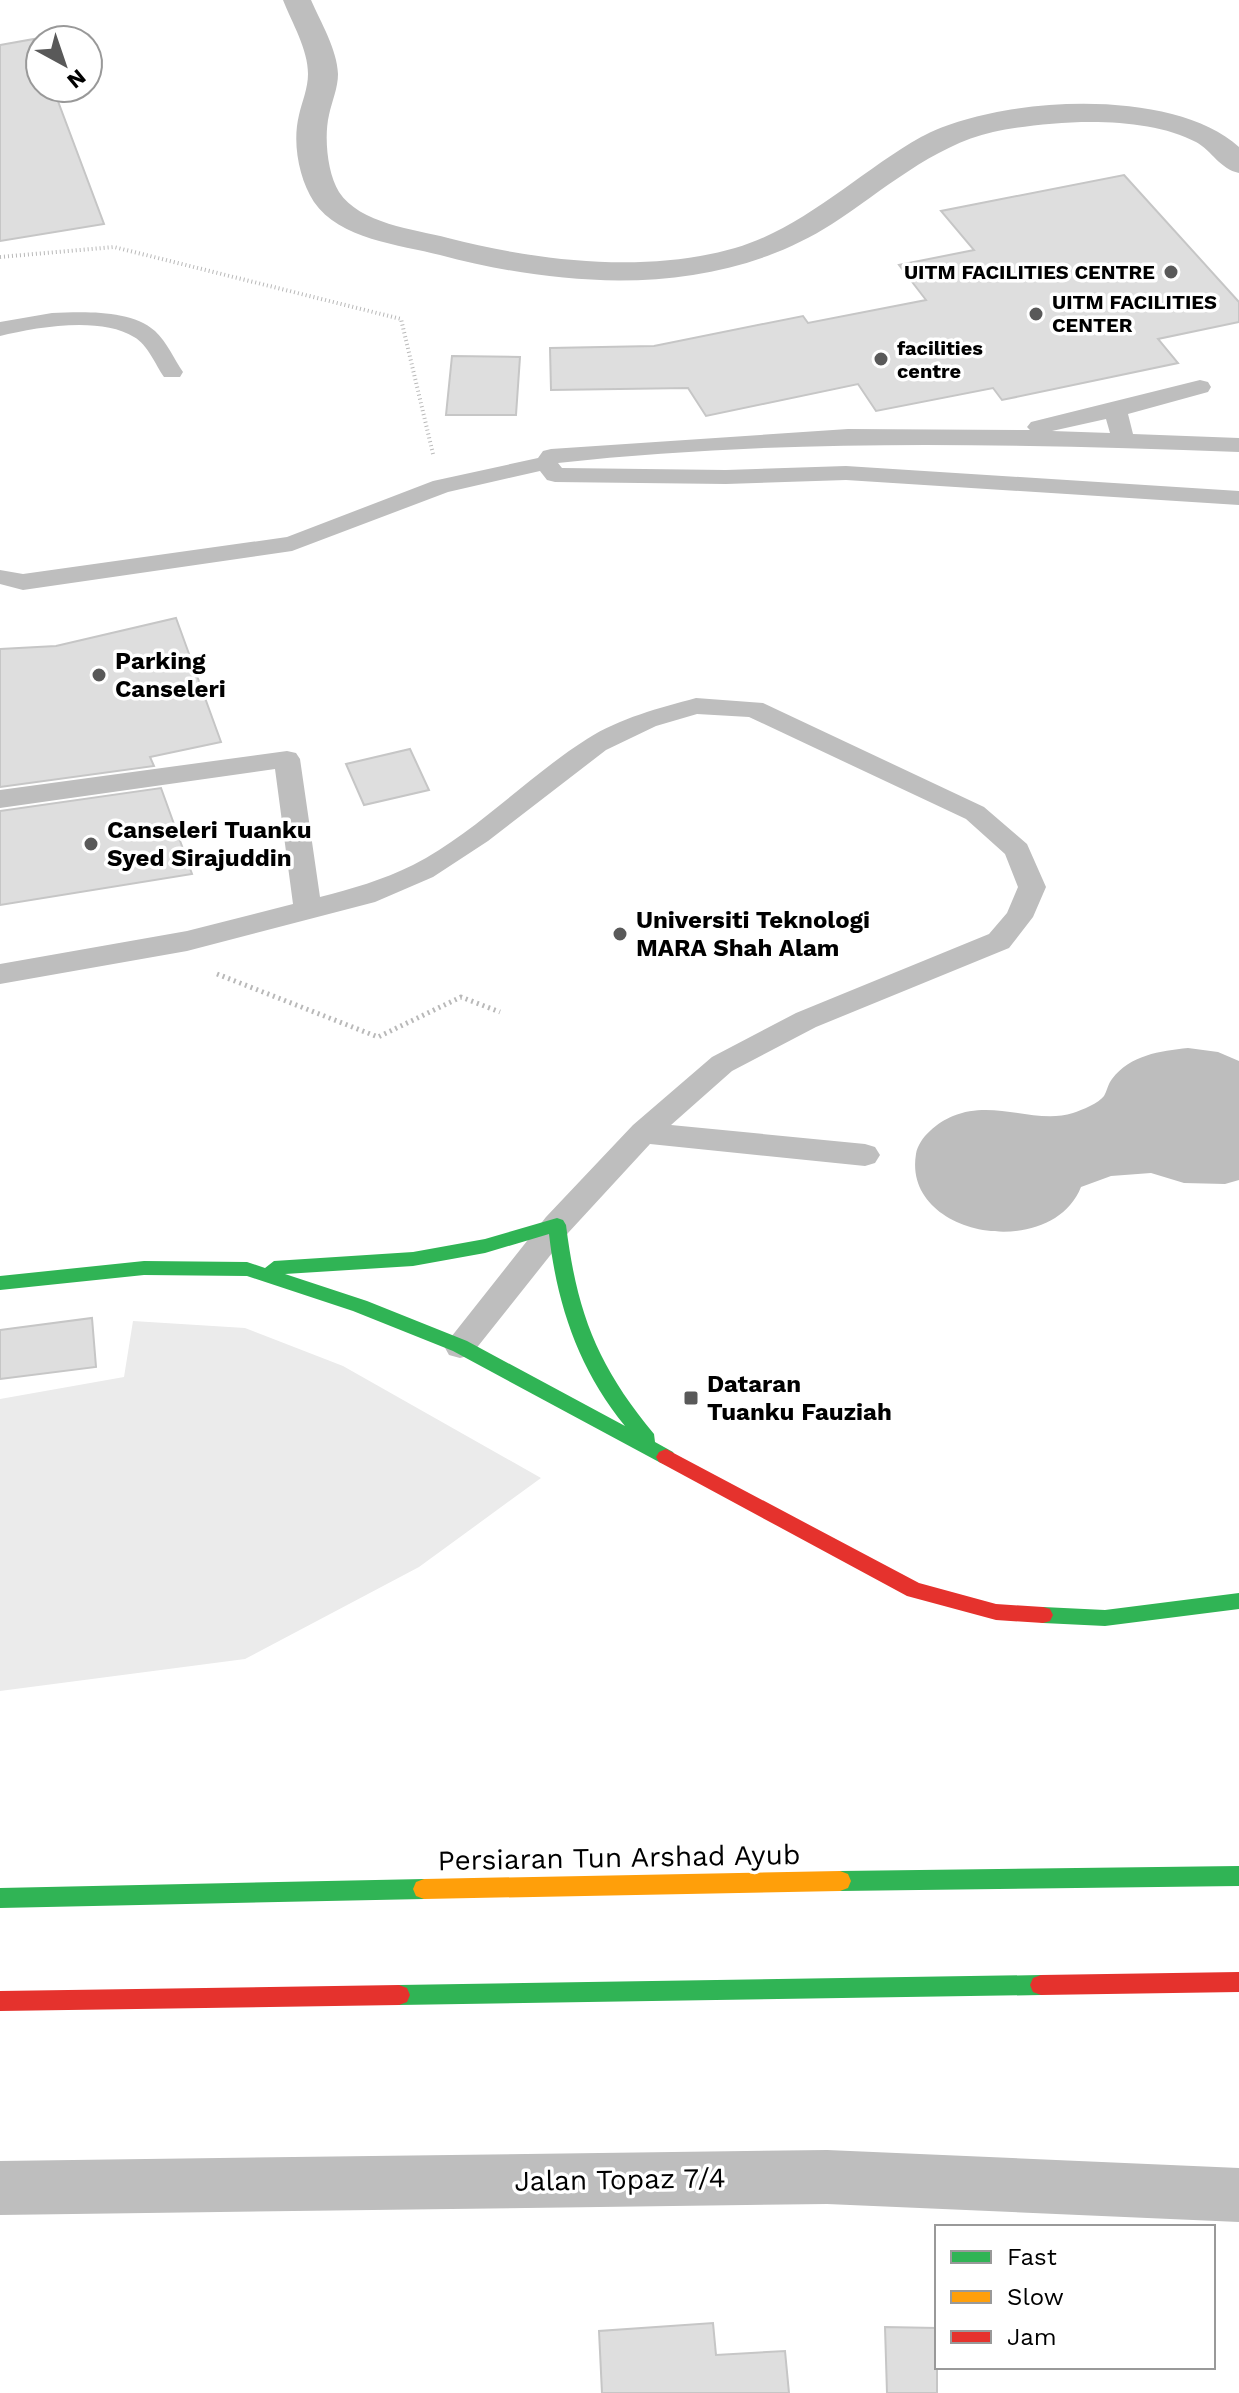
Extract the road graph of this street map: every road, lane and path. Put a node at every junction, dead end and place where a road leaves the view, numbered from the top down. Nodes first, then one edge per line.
1 (297, 0) edge
2 (1239, 164) edge
3 (0, 257) edge
4 (0, 329) edge
5 (172, 372) dead end
6 (1200, 387) dead end
7 (1115, 410) junction
8 (998, 436) junction
9 (1123, 440) junction
10 (1239, 445) edge
11 (546, 463) junction
12 (441, 486) junction
13 (1239, 498) edge
14 (0, 577) edge
15 (0, 799) edge
16 (308, 911) junction
17 (187, 941) junction
18 (0, 974) edge
19 (500, 1012) dead end
20 (643, 1133) junction
21 (865, 1155) dead end
22 (557, 1225) junction
23 (247, 1269) junction
24 (0, 1283) edge
25 (460, 1346) junction
26 (666, 1458) junction
27 (1239, 1601) edge
28 (1239, 1876) edge
29 (0, 1898) edge
30 (1239, 1982) edge
31 (0, 2001) edge
32 (0, 2188) edge
33 (1239, 2195) edge

1 - 2 street
3 - 12 path
4 - 5 lane
6 - 7 lane
7 - 8 lane
7 - 9 lane
8 - 9 lane
8 - 11 lane
9 - 10 lane
11 - 12 lane
11 - 13 lane
12 - 14 lane
15 - 16 lane
16 - 17 lane
16 - 20 lane
17 - 18 lane
17 - 19 path
20 - 21 lane
20 - 22 lane
22 - 23 main road
22 - 25 lane
22 - 26 main road
23 - 24 main road
23 - 25 main road
25 - 26 main road
26 - 27 main road
28 - 29 main road, Persiaran Tun Arshad Ayub
30 - 31 main road
32 - 33 street, Jalan Topaz 7/4

